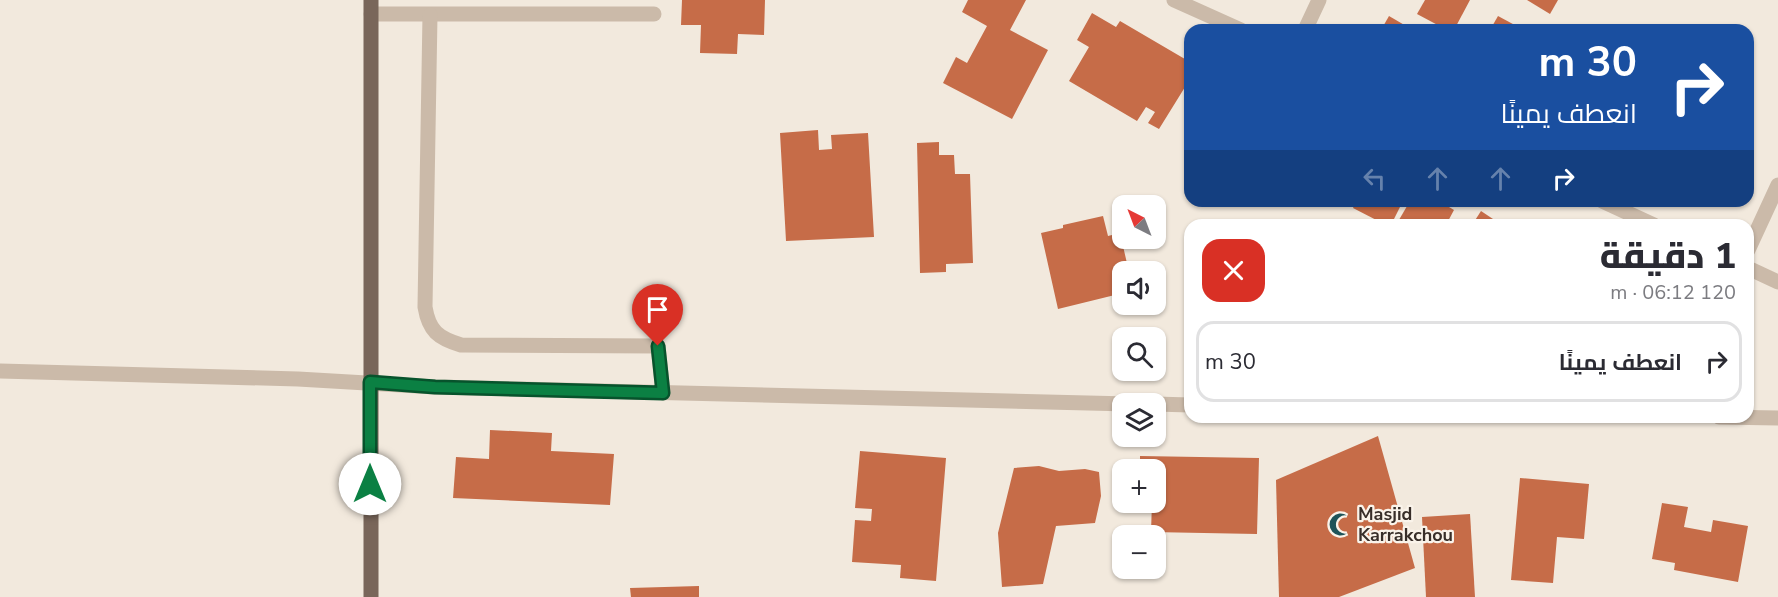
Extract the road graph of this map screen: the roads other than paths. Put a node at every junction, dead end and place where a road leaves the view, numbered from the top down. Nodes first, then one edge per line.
1 (1174, 0) edge
2 (1319, 0) edge
3 (371, 7) edge
4 (654, 14) dead end
5 (430, 15) junction
6 (1228, 24) edge
7 (1308, 24) edge
8 (1778, 185) edge
9 (1615, 207) edge
10 (1641, 219) edge
11 (1754, 237) edge
12 (1754, 271) edge
13 (1778, 282) edge
14 (0, 371) edge
15 (370, 382) junction
16 (663, 393) junction
17 (1112, 404) edge
18 (1166, 404) edge
19 (1184, 405) edge
20 (1754, 418) edge
21 (1778, 418) edge
22 (371, 597) edge

1 - 6 street
2 - 7 street
3 - 5 street
3 - 15 main road
4 - 5 street
5 - 16 street
8 - 11 street
9 - 10 street
12 - 13 street
14 - 15 street
15 - 16 street
15 - 22 main road
16 - 17 street
18 - 19 street
20 - 21 street

